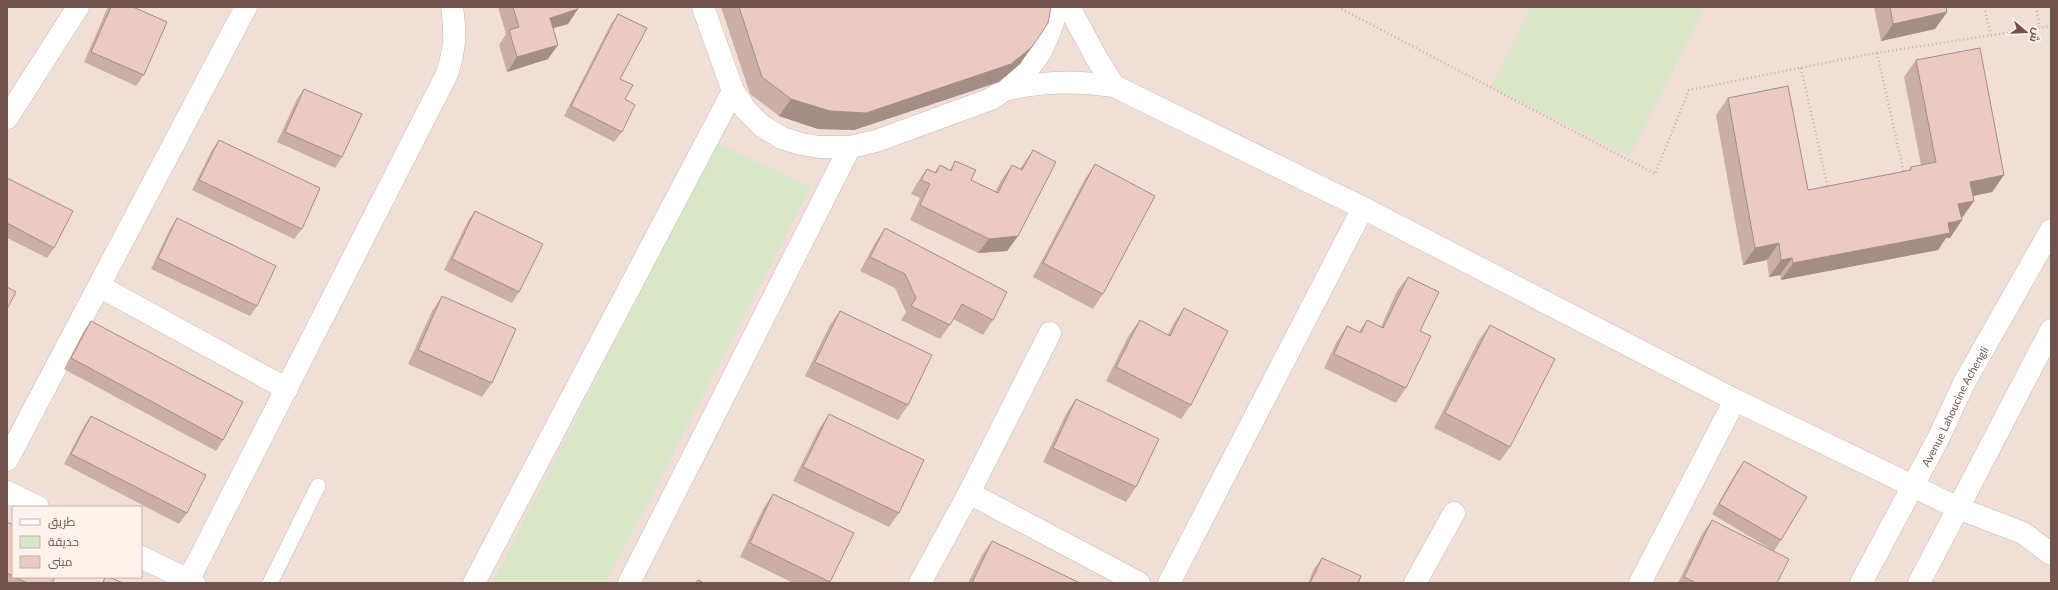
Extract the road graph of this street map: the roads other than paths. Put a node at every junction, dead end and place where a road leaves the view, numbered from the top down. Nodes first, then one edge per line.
1 (78, 7) edge
2 (246, 7) edge
3 (452, 7) edge
4 (703, 7) edge
5 (1057, 7) edge
6 (1069, 7) edge
7 (1114, 86) junction
8 (1008, 89) junction
9 (733, 91) junction
10 (7, 118) edge
11 (850, 147) junction
12 (1363, 208) junction
13 (2051, 230) edge
14 (99, 286) junction
15 (2051, 330) edge
16 (1050, 333) dead end
17 (287, 388) junction
18 (1735, 400) junction
19 (7, 460) edge
20 (318, 486) dead end
21 (1911, 486) junction
22 (7, 492) edge
23 (969, 493) junction
24 (36, 506) edge
25 (1958, 508) junction
26 (1454, 513) dead end
27 (2051, 554) edge
28 (142, 558) edge
29 (190, 582) edge
30 (270, 583) edge
31 (474, 583) edge
32 (629, 583) edge
33 (920, 583) edge
34 (1139, 583) edge
35 (1169, 583) edge
36 (1415, 583) edge
37 (1640, 583) edge
38 (1862, 583) edge
39 (1919, 583) edge

1 - 10 street
2 - 14 street
3 - 17 street
4 - 9 street
5 - 8 street
6 - 7 street
7 - 8 street
7 - 12 street
8 - 11 street
9 - 11 street
9 - 31 street
11 - 32 street
12 - 18 street
12 - 35 street
13 - 21 street, Avenue Lahoucine Achengli
14 - 17 street
14 - 19 street
15 - 25 street
16 - 23 street
17 - 29 street
18 - 21 street
18 - 37 street
20 - 30 lane
21 - 25 street
21 - 38 street, Avenue Lahoucine Achengli
22 - 24 street
23 - 33 street
23 - 34 street
25 - 27 street
25 - 39 street
26 - 36 street
28 - 29 street

